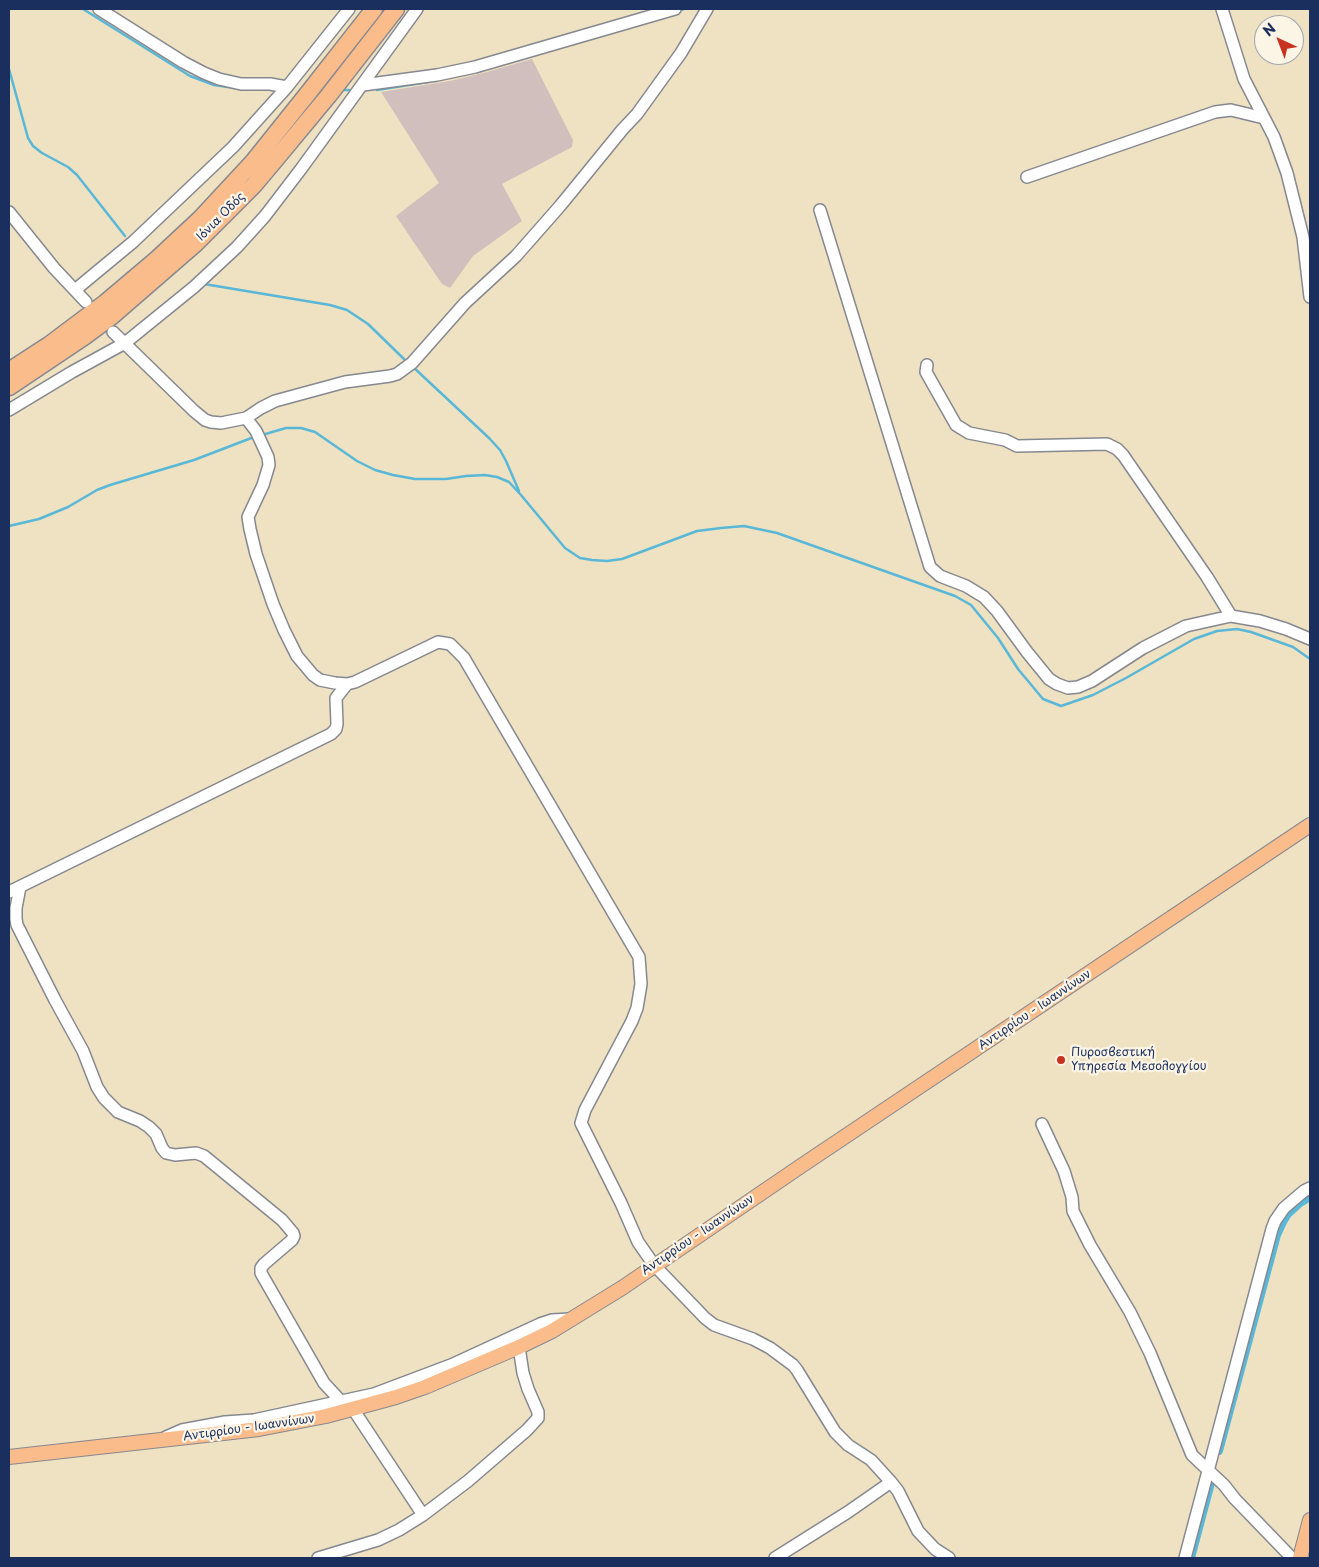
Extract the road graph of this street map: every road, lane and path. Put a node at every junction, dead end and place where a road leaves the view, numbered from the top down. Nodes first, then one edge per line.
1 (99, 9) edge
2 (349, 9) edge
3 (374, 9) edge
4 (396, 9) edge
5 (417, 9) edge
6 (675, 9) edge
7 (707, 9) edge
8 (1222, 9) edge
9 (363, 85) junction
10 (287, 87) junction
11 (1264, 118) junction
12 (1027, 177) dead end
13 (820, 210) dead end
14 (9, 212) edge
15 (74, 290) junction
16 (1310, 297) edge
17 (86, 302) dead end
18 (113, 332) dead end
19 (125, 343) junction
20 (927, 365) dead end
21 (9, 371) edge
22 (9, 387) edge
23 (9, 410) edge
24 (246, 418) junction
25 (1231, 616) junction
26 (1310, 639) edge
27 (347, 684) junction
28 (1310, 825) edge
29 (14, 890) edge
30 (1042, 1124) dead end
31 (1310, 1188) edge
32 (654, 1265) junction
33 (572, 1319) junction
34 (519, 1347) junction
35 (348, 1407) junction
36 (9, 1457) edge
37 (1208, 1471) junction
38 (891, 1482) junction
39 (423, 1515) junction
40 (1310, 1520) edge
41 (1304, 1553) edge
42 (318, 1558) edge
43 (775, 1558) edge
44 (949, 1558) edge
45 (1185, 1558) edge
46 (1292, 1558) edge

1 - 10 street
2 - 10 street
3 - 21 highway, Ιόνια Οδός
4 - 22 highway, Ιόνια Οδός
5 - 9 street
6 - 9 street
7 - 24 street
8 - 11 street
9 - 19 street
10 - 15 street
11 - 12 street
11 - 16 street
13 - 25 street
14 - 15 street
15 - 17 street
18 - 19 street
19 - 23 street
19 - 24 street
20 - 25 street
24 - 27 street
25 - 26 street
27 - 29 street
27 - 32 street
28 - 32 main road, Αντιρρίου - Ιωαννίνων
29 - 35 street
30 - 37 street
31 - 37 street
32 - 33 main road, Αντιρρίου - Ιωαννίνων
32 - 38 street
33 - 34 main road, Αντιρρίου - Ιωαννίνων
33 - 35 street
34 - 35 main road, Αντιρρίου - Ιωαννίνων
34 - 39 street
35 - 36 main road, Αντιρρίου - Ιωαννίνων
35 - 39 street
37 - 45 street
37 - 46 street
38 - 43 street
38 - 44 street
39 - 42 street
40 - 41 main road

